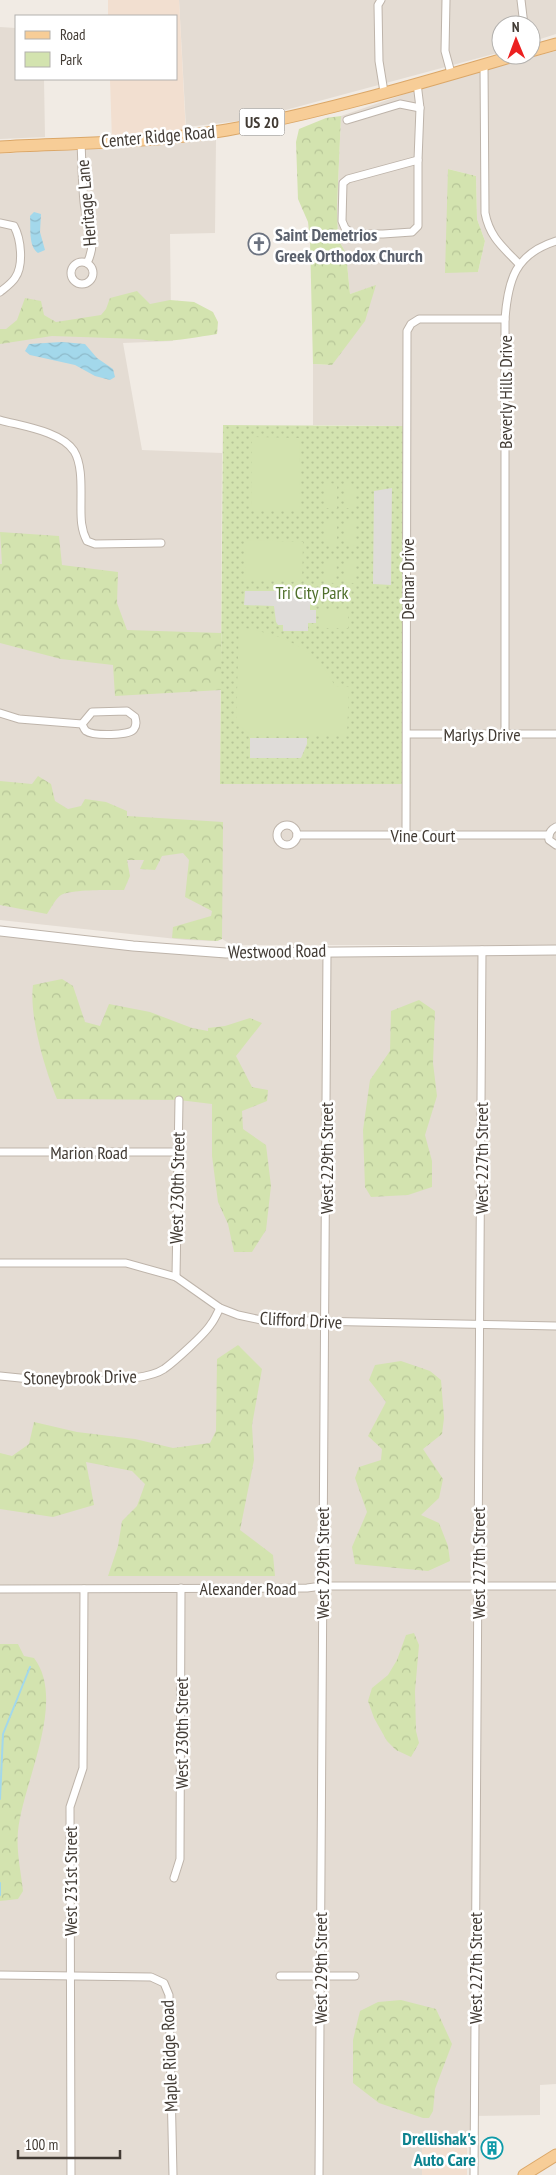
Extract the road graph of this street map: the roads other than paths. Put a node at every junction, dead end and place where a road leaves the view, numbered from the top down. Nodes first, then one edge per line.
1 (381, 0) edge
2 (446, 0) edge
3 (521, 0) edge
4 (523, 15) edge
5 (556, 44) edge
6 (541, 48) edge
7 (491, 63) edge
8 (484, 65) junction
9 (451, 73) junction
10 (417, 83) junction
11 (384, 92) junction
12 (420, 108) junction
13 (347, 120) dead end
14 (81, 143) junction
15 (0, 146) edge
16 (418, 160) junction
17 (0, 223) edge
18 (556, 241) edge
19 (88, 263) dead end
20 (519, 264) junction
21 (0, 292) edge
22 (505, 319) junction
23 (1, 420) edge
24 (161, 544) dead end
25 (0, 713) edge
26 (82, 724) junction
27 (407, 734) junction
28 (505, 734) junction
29 (556, 734) edge
30 (556, 827) edge
31 (297, 835) dead end
32 (406, 835) junction
33 (549, 835) junction
34 (556, 845) edge
35 (0, 930) edge
36 (482, 950) junction
37 (556, 950) edge
38 (327, 951) junction
39 (179, 1100) dead end
40 (0, 1152) edge
41 (178, 1152) junction
42 (0, 1263) edge
43 (176, 1277) junction
44 (220, 1308) junction
45 (324, 1322) junction
46 (480, 1325) junction
47 (556, 1326) edge
48 (0, 1376) edge
49 (478, 1585) junction
50 (322, 1586) junction
51 (556, 1586) edge
52 (181, 1588) junction
53 (0, 1589) edge
54 (84, 1589) junction
55 (174, 1878) dead end
56 (0, 1975) edge
57 (71, 1975) junction
58 (280, 1976) dead end
59 (320, 1976) junction
60 (355, 1976) dead end
61 (556, 2155) edge
62 (71, 2175) edge
63 (173, 2175) edge
64 (319, 2175) edge
65 (474, 2175) edge
66 (524, 2175) edge

1 - 11 street
2 - 9 street
3 - 4 street
5 - 6 main road
7 - 8 main road, Center Ridge Road / US 20
8 - 9 main road, Center Ridge Road / US 20
8 - 20 street
9 - 10 main road, Center Ridge Road / US 20
10 - 11 main road, Center Ridge Road / US 20
10 - 12 street
11 - 14 main road, Center Ridge Road / US 20
12 - 13 street
12 - 16 street
14 - 15 main road, Center Ridge Road / US 20
14 - 19 street, Heritage Lane
16 - 16 street
17 - 21 street
18 - 20 street
20 - 22 street, Beverly Hills Drive
22 - 27 street, Delmar Drive
22 - 28 street, Beverly Hills Drive
23 - 24 street
25 - 26 street
26 - 26 street
27 - 28 street, Marlys Drive
27 - 32 street, Delmar Drive
28 - 29 street, Marlys Drive
30 - 33 street
31 - 32 street, Vine Court
32 - 33 street, Vine Court
33 - 34 street
35 - 38 street, Westwood Road
36 - 37 street, Westwood Road
36 - 38 street, Westwood Road
36 - 46 street, West 227th Street
38 - 45 street, West 229th Street
39 - 41 street, West 230th Street
40 - 41 street, Marion Road
41 - 43 street, West 230th Street
42 - 43 street, Clifford Drive
43 - 44 street, Clifford Drive
44 - 45 street, Clifford Drive
44 - 48 street, Stoneybrook Drive
45 - 46 street, Clifford Drive
45 - 50 street, West 229th Street
46 - 47 street, Clifford Drive
46 - 49 street, West 227th Street
49 - 50 street, Alexander Road
49 - 51 street, Alexander Road
49 - 65 street, West 227th Street
50 - 52 street, Alexander Road
50 - 59 street, West 229th Street
52 - 54 street, Alexander Road
52 - 55 street, West 230th Street
53 - 54 street, Alexander Road
54 - 57 street, West 231st Street
56 - 57 street, Maple Ridge Road
57 - 62 street, West 231st Street
57 - 63 street, Maple Ridge Road
58 - 59 street
59 - 60 street
59 - 64 street, West 229th Street
61 - 66 main road

